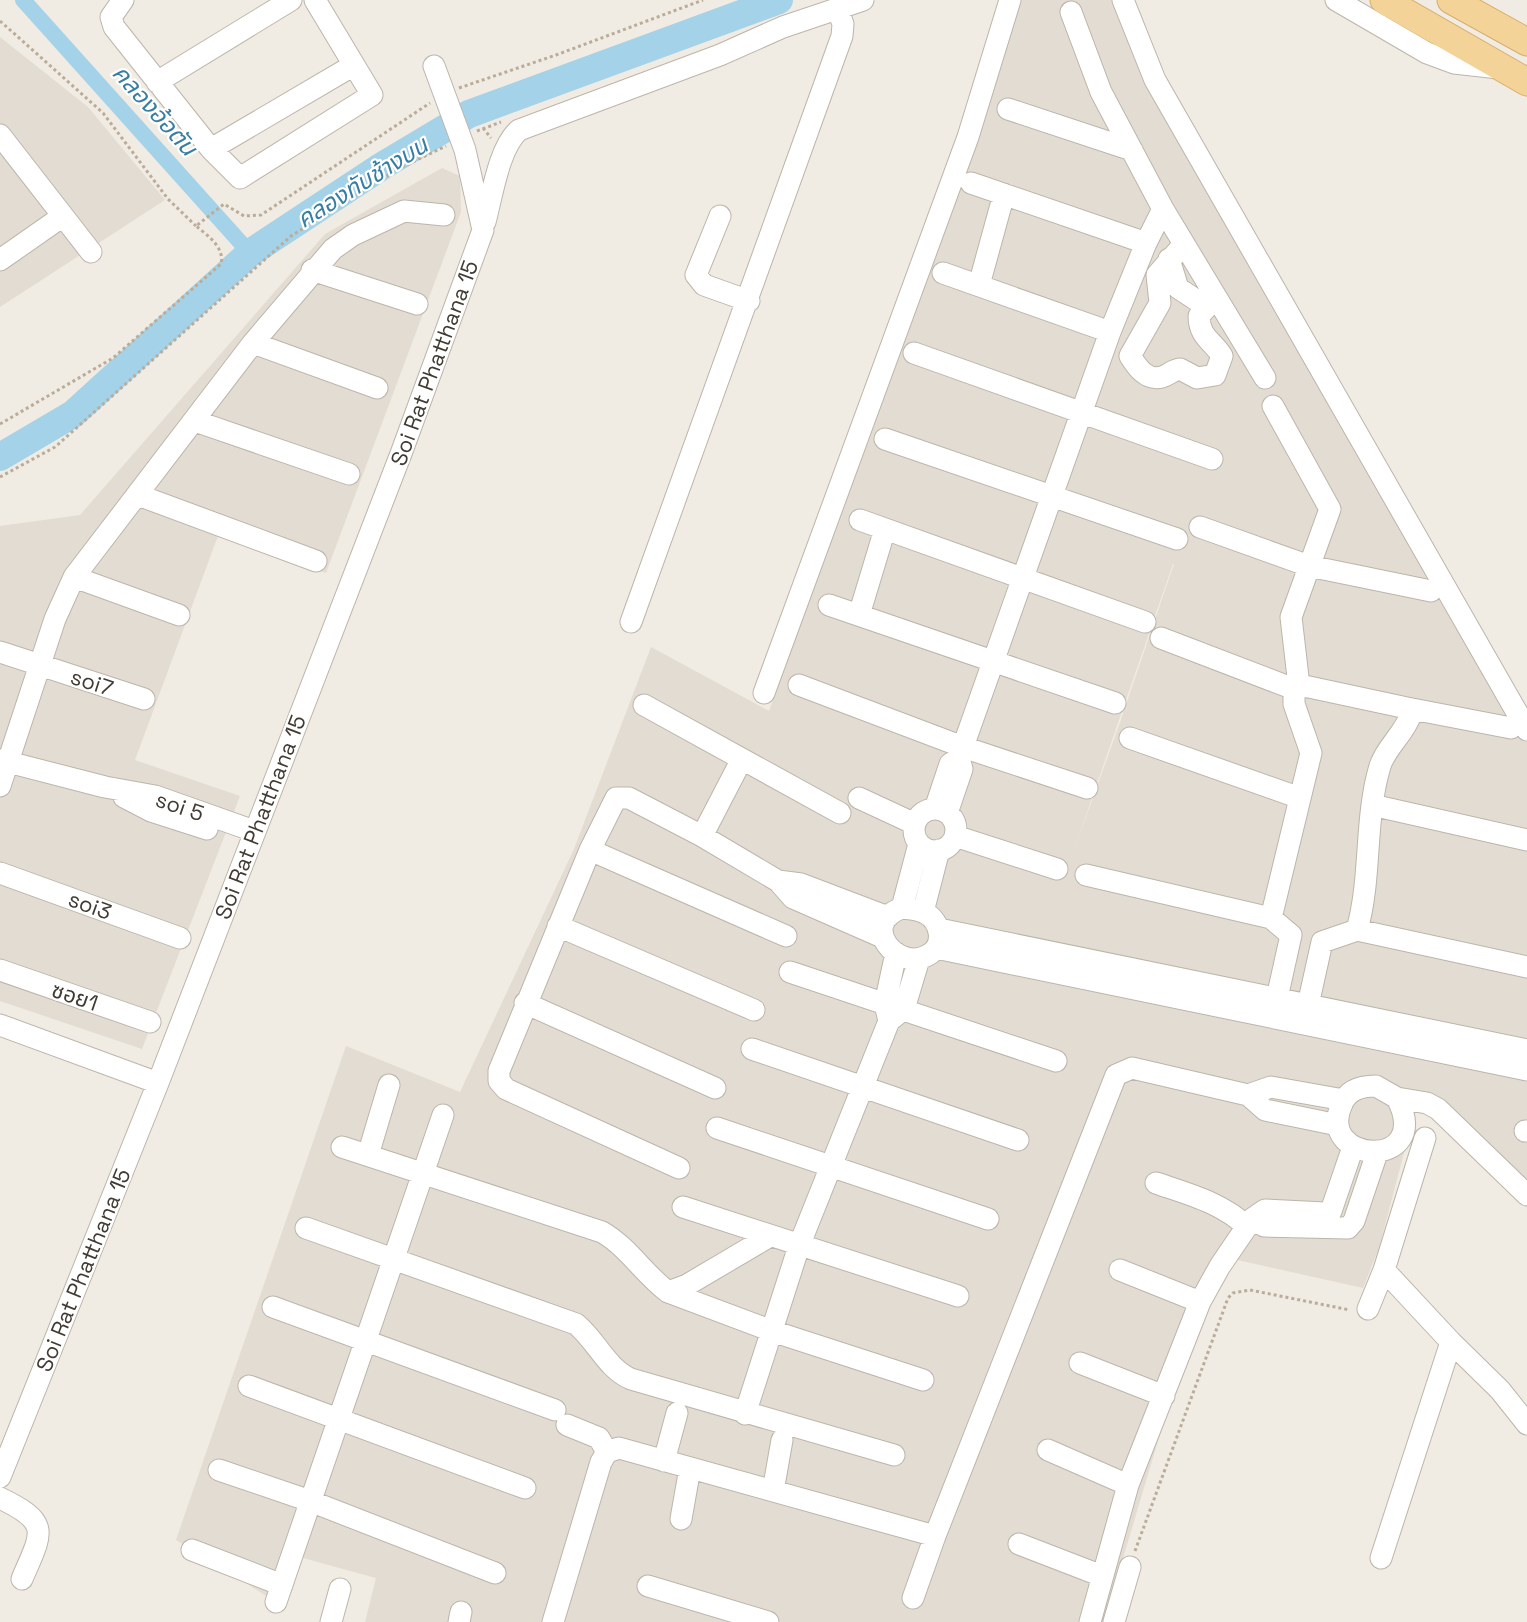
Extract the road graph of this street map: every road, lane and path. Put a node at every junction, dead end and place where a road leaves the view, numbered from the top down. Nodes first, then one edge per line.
1 (123, 0) edge
2 (291, 0) edge
3 (315, 0) edge
4 (703, 0) edge
5 (863, 0) edge
6 (1010, 0) edge
7 (1123, 0) edge
8 (1336, 0) edge
9 (1384, 0) edge
10 (1451, 0) edge
11 (838, 10) junction
12 (1071, 12) dead end
13 (0, 21) edge
14 (1527, 42) edge
15 (1434, 43) junction
16 (354, 65) junction
17 (434, 66) dead end
18 (157, 82) junction
19 (1527, 82) edge
20 (457, 88) dead end
21 (433, 101) dead end
22 (1008, 109) dead end
23 (483, 128) dead end
24 (0, 135) edge
25 (463, 142) junction
26 (211, 149) junction
27 (1132, 150) junction
28 (971, 183) dead end
29 (1004, 194) junction
30 (1163, 209) junction
31 (444, 215) dead end
32 (63, 216) junction
33 (720, 216) dead end
34 (196, 226) junction
35 (483, 230) junction
36 (1146, 243) junction
37 (1184, 243) junction
38 (91, 252) dead end
39 (1169, 259) junction
40 (0, 260) edge
41 (312, 270) junction
42 (943, 273) dead end
43 (979, 285) junction
44 (749, 301) junction
45 (1212, 302) junction
46 (417, 304) dead end
47 (1120, 306) junction
48 (1148, 321) junction
49 (1110, 332) junction
50 (253, 343) junction
51 (914, 353) dead end
52 (1265, 378) dead end
53 (377, 388) dead end
54 (1273, 406) dead end
55 (1082, 413) junction
56 (195, 421) junction
57 (0, 424) edge
58 (885, 439) dead end
59 (1212, 459) dead end
60 (349, 474) dead end
61 (0, 477) edge
62 (138, 495) junction
63 (1052, 496) junction
64 (860, 520) dead end
65 (1200, 527) dead end
66 (885, 529) junction
67 (1176, 539) dead end
68 (316, 561) dead end
69 (1309, 566) junction
70 (74, 577) junction
71 (1023, 579) junction
72 (1431, 591) dead end
73 (829, 605) dead end
74 (179, 615) dead end
75 (860, 615) junction
76 (631, 622) dead end
77 (1145, 622) dead end
78 (1161, 638) dead end
79 (0, 652) edge
80 (993, 661) junction
81 (40, 665) junction
82 (799, 685) dead end
83 (1296, 687) junction
84 (764, 693) dead end
85 (144, 699) dead end
86 (1115, 703) dead end
87 (644, 705) dead end
88 (1407, 708) junction
89 (1519, 729) edge
90 (1130, 738) dead end
91 (961, 752) junction
92 (742, 759) junction
93 (4, 761) edge
94 (0, 786) edge
95 (1088, 788) dead end
96 (859, 798) dead end
97 (1300, 798) junction
98 (1372, 805) junction
99 (941, 811) junction
100 (840, 813) dead end
101 (702, 836) junction
102 (252, 838) junction
103 (932, 839) junction
104 (1527, 840) edge
105 (590, 850) junction
106 (1058, 869) dead end
107 (0, 873) edge
108 (1086, 875) dead end
109 (778, 880) junction
110 (904, 912) junction
111 (1271, 918) junction
112 (558, 926) junction
113 (1357, 930) junction
114 (1291, 935) junction
115 (786, 936) dead end
116 (882, 937) junction
117 (180, 938) dead end
118 (1322, 942) junction
119 (931, 945) junction
120 (896, 953) junction
121 (1527, 967) edge
122 (0, 970) edge
123 (790, 972) dead end
124 (525, 1003) junction
125 (1308, 1005) junction
126 (1282, 1006) junction
127 (754, 1010) dead end
128 (893, 1012) junction
129 (150, 1022) dead end
130 (0, 1025) edge
131 (752, 1049) dead end
132 (1527, 1050) edge
133 (1056, 1061) dead end
134 (1527, 1071) edge
135 (158, 1083) junction
136 (389, 1085) dead end
137 (863, 1087) junction
138 (715, 1088) dead end
139 (1248, 1095) junction
140 (1397, 1098) junction
141 (1344, 1100) junction
142 (443, 1115) dead end
143 (1338, 1125) junction
144 (717, 1128) dead end
145 (1425, 1138) dead end
146 (1018, 1140) dead end
147 (342, 1147) dead end
148 (1353, 1147) junction
149 (1377, 1153) junction
150 (368, 1155) junction
151 (833, 1166) junction
152 (678, 1168) dead end
153 (422, 1173) junction
154 (1156, 1183) dead end
155 (1527, 1196) edge
156 (683, 1207) dead end
157 (988, 1219) dead end
158 (1250, 1223) junction
159 (306, 1228) dead end
160 (770, 1236) junction
161 (799, 1246) junction
162 (393, 1259) junction
163 (1120, 1270) dead end
164 (1384, 1270) junction
165 (668, 1292) junction
166 (958, 1296) dead end
167 (1200, 1302) junction
168 (273, 1307) dead end
169 (1368, 1309) joint
170 (772, 1331) junction
171 (365, 1341) junction
172 (1451, 1342) junction
173 (1080, 1363) dead end
174 (923, 1380) dead end
175 (249, 1386) dead end
176 (1164, 1396) junction
177 (677, 1413) dead end
178 (746, 1414) junction
179 (338, 1419) junction
180 (1527, 1424) edge
181 (782, 1440) dead end
182 (1048, 1450) dead end
183 (607, 1452) junction
184 (894, 1455) dead end
185 (664, 1461) junction
186 (690, 1468) junction
187 (219, 1470) dead end
188 (0, 1478) edge
189 (1128, 1485) junction
190 (525, 1488) dead end
191 (773, 1491) junction
192 (0, 1498) edge
193 (310, 1501) junction
194 (681, 1519) dead end
195 (935, 1536) junction
196 (1018, 1545) dead end
197 (192, 1550) dead end
198 (1381, 1558) dead end
199 (1130, 1567) joint
200 (495, 1573) dead end
201 (1102, 1576) junction
202 (22, 1579) dead end
203 (648, 1586) dead end
204 (340, 1589) dead end
205 (913, 1598) dead end
206 (331, 1622) edge
207 (553, 1622) edge
208 (768, 1622) edge
209 (1090, 1622) edge
210 (1114, 1622) edge

1 - 18 street
2 - 18 street
3 - 16 street
4 - 20 path
5 - 11 street
6 - 84 street
7 - 89 street
8 - 15 street
9 - 15 main road
10 - 14 main road
11 - 35 street
11 - 44 street
12 - 27 street
13 - 34 path
15 - 19 main road
16 - 26 street
16 - 26 street
17 - 25 street, Soi Rat Phatthana 15
18 - 26 street
21 - 34 path
22 - 27 street
23 - 25 path
24 - 32 street
25 - 35 street, Soi Rat Phatthana 15
25 - 61 path
27 - 30 street
28 - 29 street
29 - 36 street
29 - 43 street
30 - 36 street
30 - 37 street
31 - 41 street
32 - 38 street
32 - 40 street
33 - 44 street
34 - 57 path
35 - 102 street, Soi Rat Phatthana 15
36 - 47 street
37 - 39 street
37 - 45 street
39 - 45 street
39 - 48 street
41 - 46 street
41 - 50 street
42 - 43 street
43 - 49 street
44 - 76 street
45 - 48 street
45 - 52 street
47 - 48 street
47 - 49 street
49 - 55 street
50 - 53 street
50 - 56 street
51 - 55 street
54 - 69 street
55 - 59 street
55 - 63 street
56 - 60 street
56 - 62 street
58 - 63 street
62 - 68 street
62 - 70 street
63 - 67 street
63 - 71 street
64 - 66 street
65 - 69 street
66 - 71 street
66 - 75 street
69 - 72 street
69 - 83 street
70 - 74 street
70 - 81 street
71 - 77 street
71 - 80 street
73 - 75 street
75 - 80 street
78 - 83 street
79 - 81 street, soi7
80 - 86 street
80 - 91 street
81 - 85 street, soi7
81 - 93 street
82 - 91 street
83 - 88 street
83 - 97 street
87 - 92 street
88 - 89 street
88 - 98 street
90 - 97 street
91 - 95 street
91 - 99 street
92 - 100 street
92 - 101 street
93 - 94 street
93 - 102 street, soi 5
96 - 103 street
97 - 111 street
98 - 104 street
98 - 113 street
99 - 103 street
99 - 103 street
101 - 105 street
101 - 109 street
102 - 135 street, Soi Rat Phatthana 15
103 - 106 street
103 - 110 street
105 - 112 street
105 - 115 street
107 - 117 street, soi3
108 - 111 street
109 - 110 street
109 - 116 street
110 - 116 street
110 - 119 street
111 - 114 street
112 - 124 street
112 - 127 street
113 - 118 street
113 - 121 street
114 - 118 street
114 - 126 street
116 - 120 street
118 - 125 street
119 - 120 street
119 - 126 street
119 - 128 street
120 - 128 street
122 - 129 street, ซอย1
123 - 128 street
124 - 138 street
124 - 152 street
125 - 126 street
125 - 132 street
126 - 134 street
128 - 133 street
128 - 137 street
130 - 135 street
131 - 137 street
135 - 188 street, Soi Rat Phatthana 15
136 - 150 street
137 - 146 street
137 - 151 street
139 - 141 street
139 - 143 street
139 - 195 street
140 - 141 street
140 - 149 street
140 - 155 street
141 - 143 street
142 - 153 street
143 - 148 street
144 - 151 street
145 - 164 street
147 - 150 street
148 - 149 street
148 - 158 street
149 - 158 street
150 - 153 street
151 - 157 street
151 - 161 street
153 - 162 street
153 - 165 street
154 - 158 street
156 - 160 street
158 - 167 street
159 - 162 street
160 - 161 street
160 - 165 street
161 - 166 street
161 - 170 street
162 - 171 street
162 - 178 street
163 - 167 street
164 - 169 street
164 - 172 street
165 - 170 street
167 - 176 street
168 - 171 street
169 - 199 path
170 - 174 street
170 - 178 street
171 - 179 street
171 - 183 street
172 - 180 street
172 - 198 street
173 - 176 street
175 - 179 street
176 - 189 street
177 - 185 street
178 - 184 street
179 - 190 street
179 - 193 street
181 - 191 street
182 - 189 street
183 - 185 street
183 - 207 street
185 - 186 street
186 - 191 street
186 - 194 street
187 - 193 street
189 - 201 street
191 - 195 street
192 - 202 street
193 - 197 street
193 - 200 street
195 - 205 street
196 - 201 street
199 - 210 street
201 - 209 street
203 - 208 street
204 - 206 street

